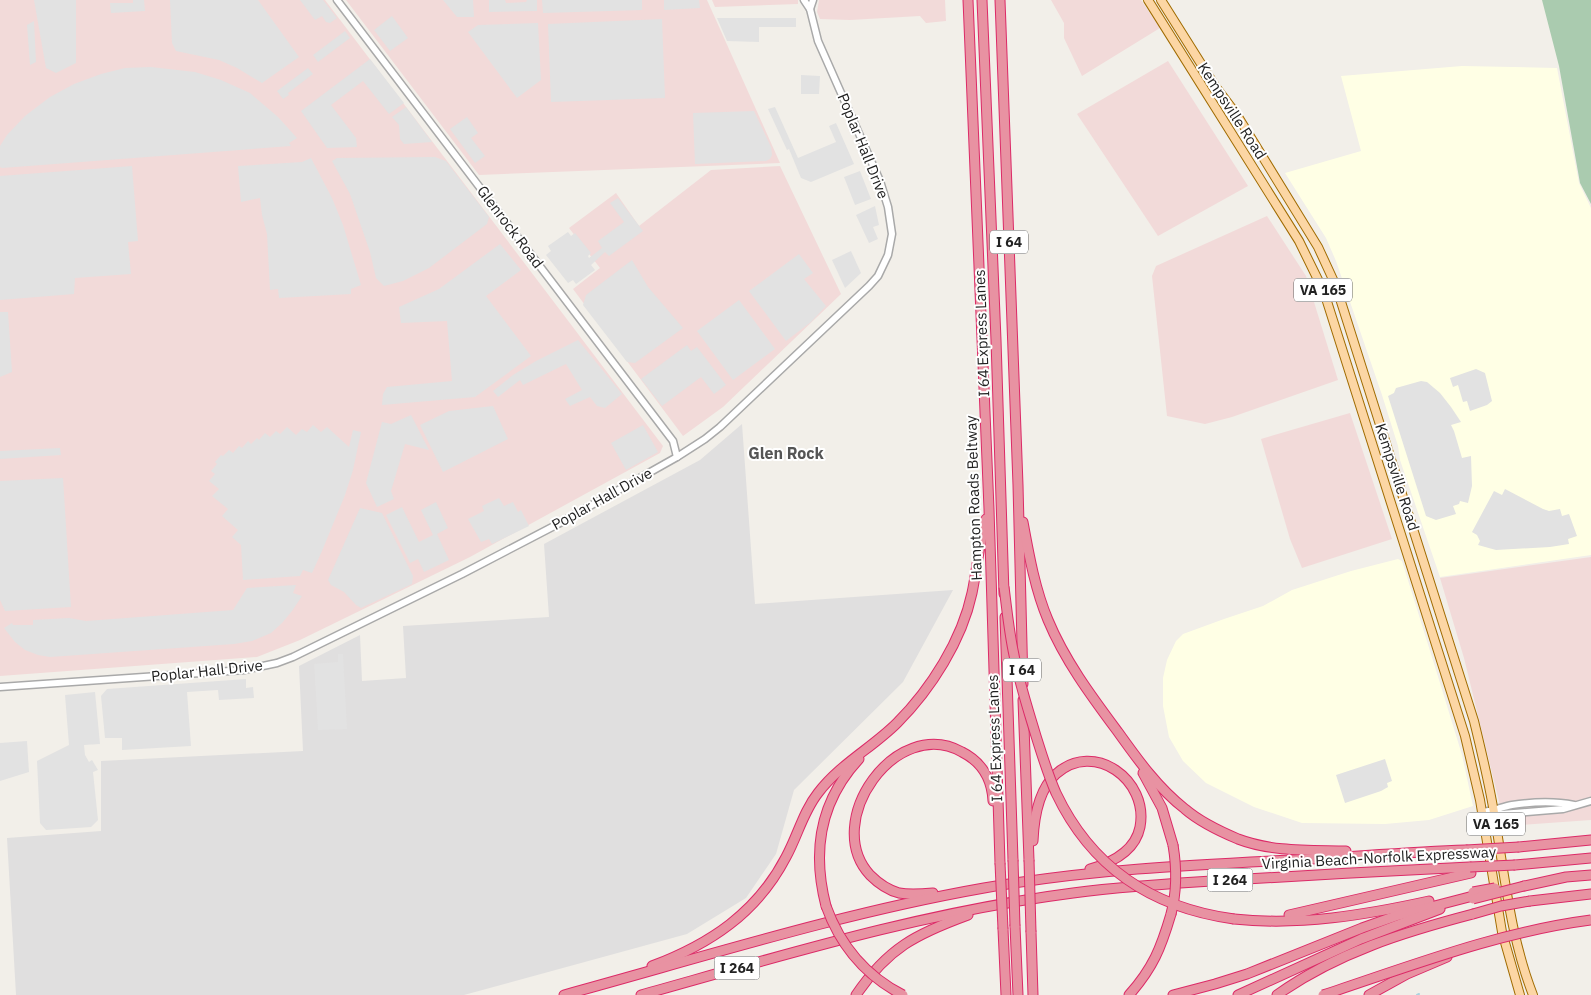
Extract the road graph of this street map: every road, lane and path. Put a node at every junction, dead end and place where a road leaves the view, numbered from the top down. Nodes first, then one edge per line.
1 (337, 0) edge
2 (804, 0) edge
3 (814, 0) edge
4 (968, 0) edge
5 (982, 0) edge
6 (1000, 0) edge
7 (1148, 0) edge
8 (1161, 0) edge
9 (810, 9) junction
10 (677, 457) junction
11 (1018, 485) junction
12 (989, 509) junction
13 (1004, 587) junction
14 (0, 687) edge
15 (1114, 726) junction
16 (875, 743) junction
17 (1591, 801) edge
18 (1494, 811) junction
19 (1482, 812) junction
20 (1000, 840) junction
21 (1591, 840) edge
22 (1394, 853) junction
23 (1029, 858) junction
24 (1591, 858) edge
25 (1471, 870) junction
26 (1591, 875) edge
27 (1060, 876) junction
28 (983, 888) junction
29 (1591, 894) edge
30 (1473, 896) junction
31 (991, 906) junction
32 (1249, 920) junction
33 (1591, 920) edge
34 (1486, 942) junction
35 (614, 982) junction
36 (564, 995) edge
37 (641, 995) edge
38 (856, 995) edge
39 (903, 995) edge
40 (1006, 995) edge
41 (1018, 995) edge
42 (1033, 995) edge
43 (1129, 995) edge
44 (1173, 995) edge
45 (1238, 995) edge
46 (1278, 995) edge
47 (1323, 995) edge
48 (1369, 995) edge
49 (1520, 995) edge
50 (1533, 995) edge

1 - 10 street, Glenrock Road
2 - 9 street, Poplar Hall Drive
3 - 9 street
4 - 12 highway, Hampton Roads Beltway / I 64
5 - 13 highway, I 64 Express Lanes
6 - 11 highway, I 64
7 - 19 main road, Kempsville Road / VA 165
8 - 18 main road, Kempsville Road / VA 165
9 - 10 street, Poplar Hall Drive
10 - 14 street, Poplar Hall Drive
11 - 15 highway
11 - 23 highway, I 64
12 - 16 highway
12 - 20 highway, Hampton Roads Beltway / I 64
13 - 32 highway, bridge
13 - 41 highway, I 64 Express Lanes, bridge
15 - 22 highway
15 - 43 highway, bridge
16 - 35 highway
16 - 39 highway, bridge
17 - 18 street
18 - 19 street
18 - 50 main road, Kempsville Road / VA 165
19 - 49 main road, Kempsville Road / VA 165
20 - 28 highway
20 - 40 highway, Hampton Roads Beltway / I 64, bridge
21 - 22 highway, bridge
22 - 27 highway
23 - 27 highway
23 - 42 highway, I 64, bridge
24 - 25 highway, Virginia Beach-Norfolk Expressway / I 264, bridge
25 - 31 highway, Virginia Beach-Norfolk Expressway / I 264
25 - 32 highway
26 - 30 highway, bridge
27 - 28 highway
28 - 35 highway
29 - 46 highway, bridge
30 - 32 highway
30 - 44 highway
30 - 45 highway
31 - 37 highway, Virginia Beach-Norfolk Expressway / I 264
31 - 38 highway
33 - 34 highway, bridge
34 - 47 highway, bridge
34 - 48 highway, bridge
35 - 36 highway

